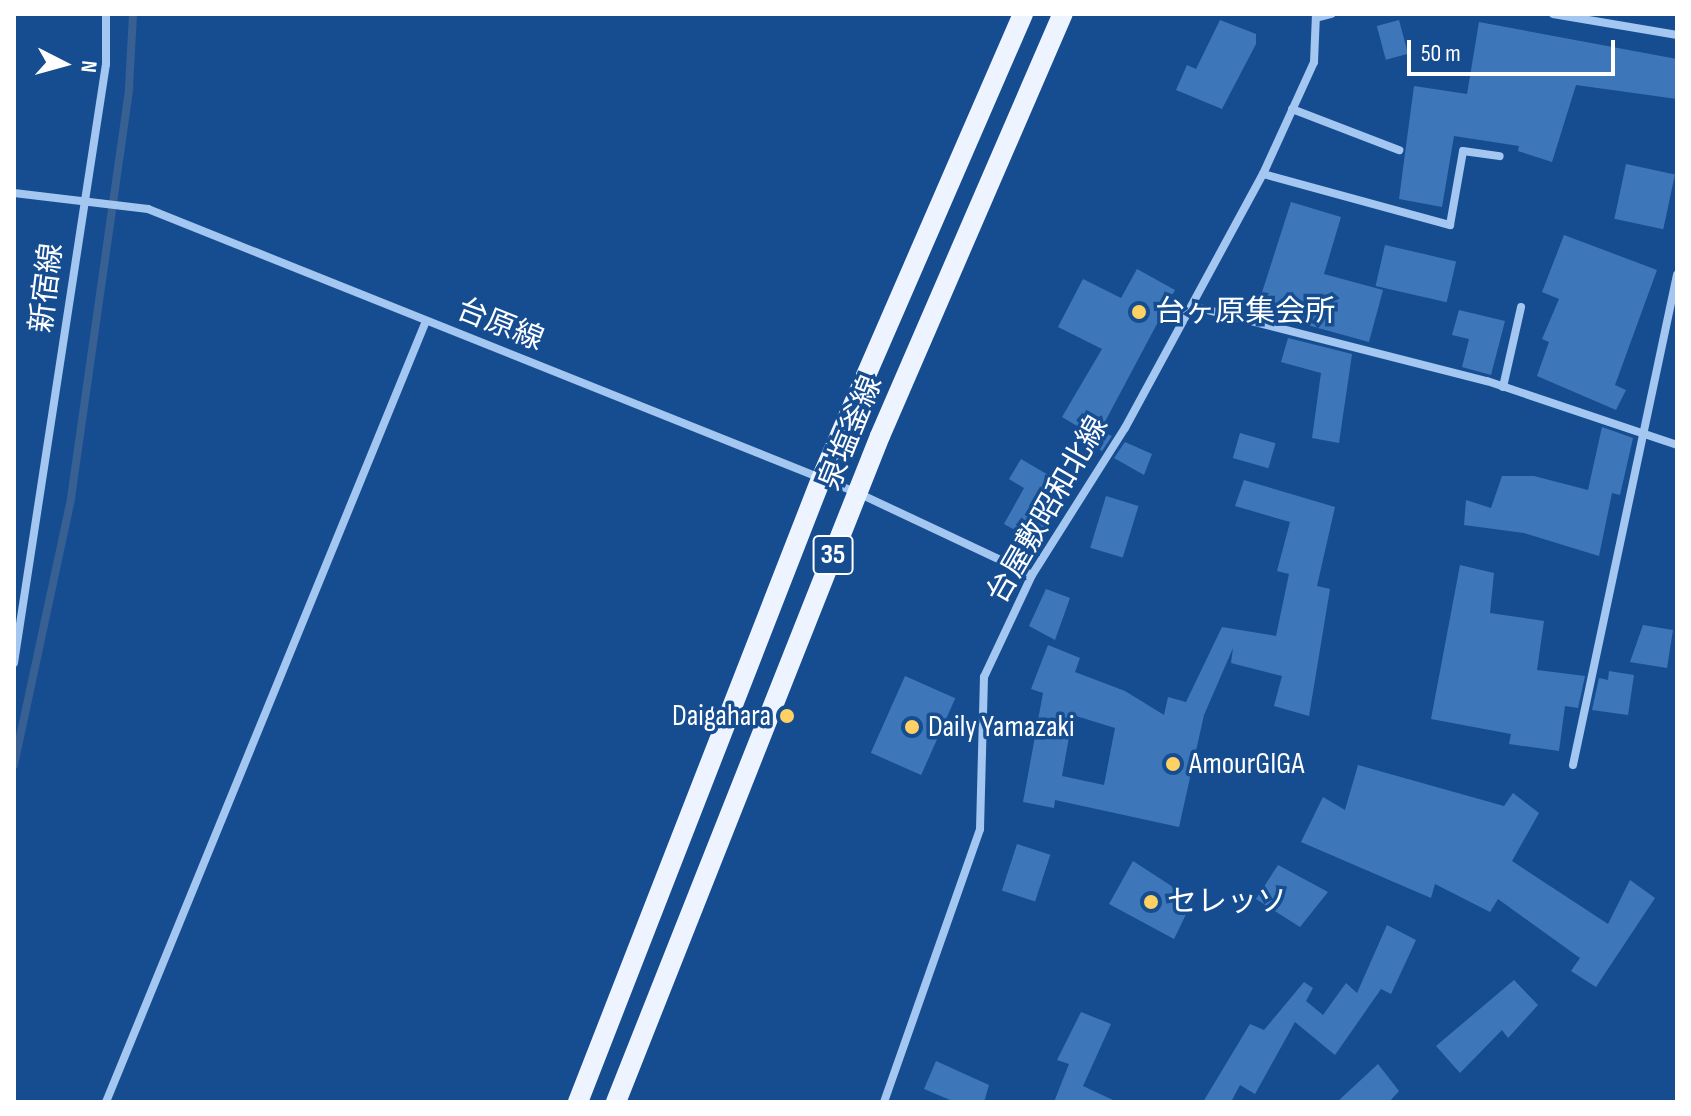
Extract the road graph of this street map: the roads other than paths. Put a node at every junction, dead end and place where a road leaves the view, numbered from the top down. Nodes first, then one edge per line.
1 (106, 14) edge
2 (1023, 14) edge
3 (1063, 14) edge
4 (1331, 14) edge
5 (1553, 14) edge
6 (1316, 16) edge
7 (1677, 35) edge
8 (1292, 109) junction
9 (1399, 150) dead end
10 (1500, 156) dead end
11 (1263, 174) junction
12 (14, 193) edge
13 (81, 197) junction
14 (1677, 275) edge
15 (1192, 306) junction
16 (1521, 307) dead end
17 (426, 321) junction
18 (1503, 387) junction
19 (1644, 431) junction
20 (1677, 445) edge
21 (821, 479) junction
22 (858, 493) junction
23 (1032, 575) junction
24 (14, 663) edge
25 (1573, 765) dead end
26 (106, 1102) edge
27 (578, 1102) edge
28 (616, 1102) edge
29 (884, 1102) edge

1 - 13 street, 新宿線
2 - 21 main road, 泉塩釜線 / 35
3 - 22 main road, 泉塩釜線 / 35
4 - 6 street
5 - 7 street
6 - 8 street, 台屋敷昭和北線
8 - 9 street
8 - 11 street, 台屋敷昭和北線
10 - 11 street
11 - 15 street, 台屋敷昭和北線
12 - 13 street, 台原線
13 - 17 street, 台原線
13 - 24 street, 新宿線
14 - 19 street
15 - 18 street
15 - 23 street, 台屋敷昭和北線
16 - 18 street
17 - 21 street, 台原線
17 - 26 street
18 - 19 street
19 - 20 street
19 - 25 street
21 - 22 street, 台原線
21 - 27 main road, 泉塩釜線 / 35
22 - 23 street, 台原線
22 - 28 main road, 泉塩釜線 / 35
23 - 29 street, 台屋敷昭和北線

